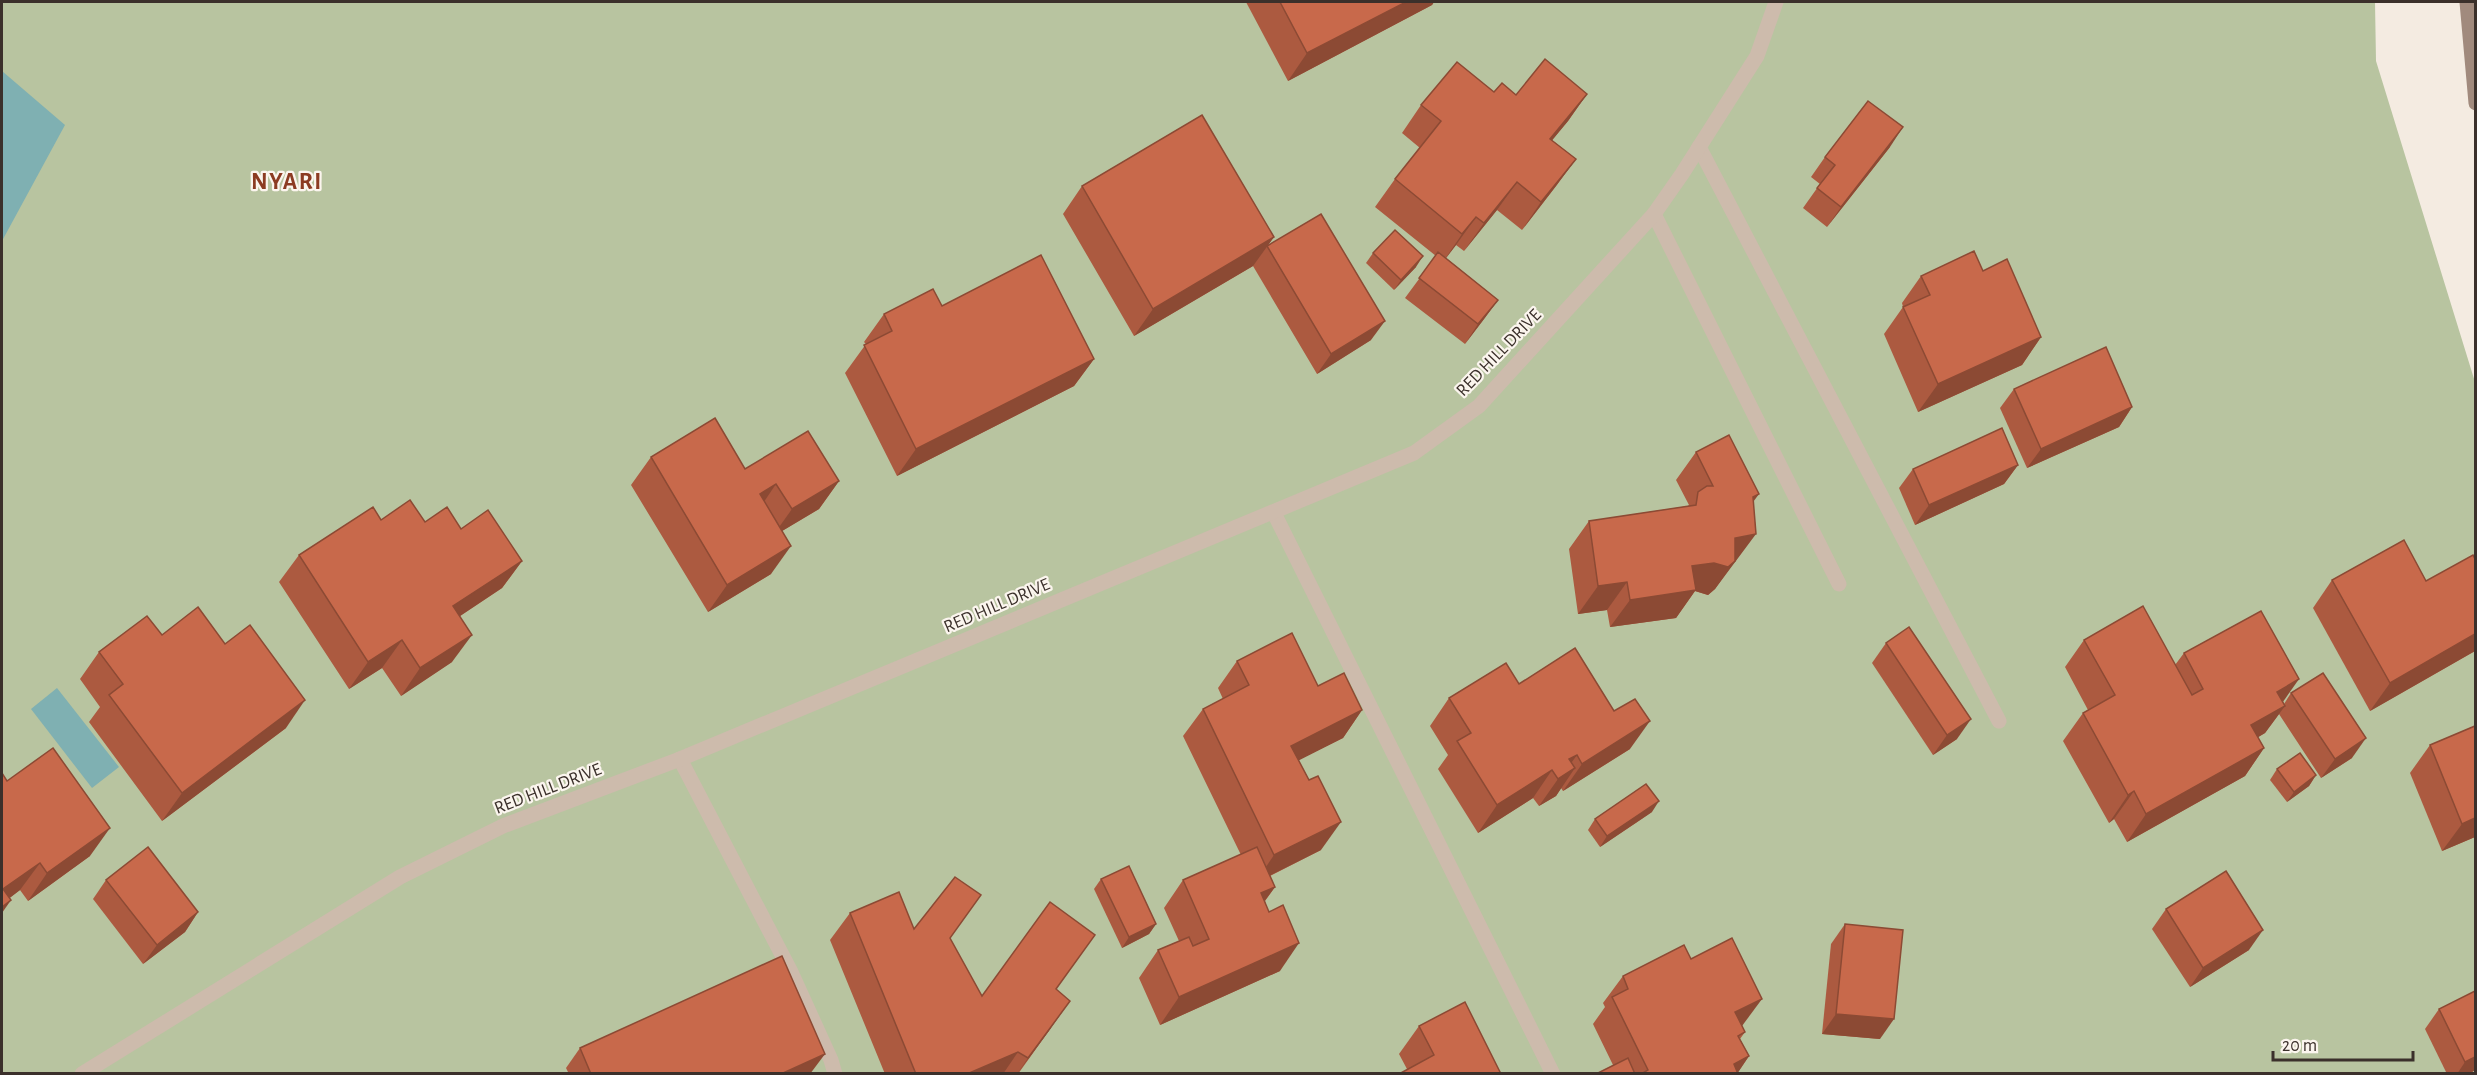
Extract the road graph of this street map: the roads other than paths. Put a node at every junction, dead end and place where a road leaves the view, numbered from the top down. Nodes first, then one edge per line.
1 (1776, 2) edge
2 (2467, 2) edge
3 (2475, 103) edge
4 (1699, 147) junction
5 (1654, 214) junction
6 (1274, 513) junction
7 (1839, 584) dead end
8 (1999, 721) dead end
9 (680, 759) junction
10 (82, 1074) edge
11 (835, 1074) edge
12 (1553, 1074) edge

1 - 4 street, RED HILL DRIVE
2 - 3 street
4 - 5 street, RED HILL DRIVE
4 - 8 street
5 - 6 street, RED HILL DRIVE
5 - 7 street
6 - 9 street, RED HILL DRIVE
6 - 12 street
9 - 10 street, RED HILL DRIVE
9 - 11 street

